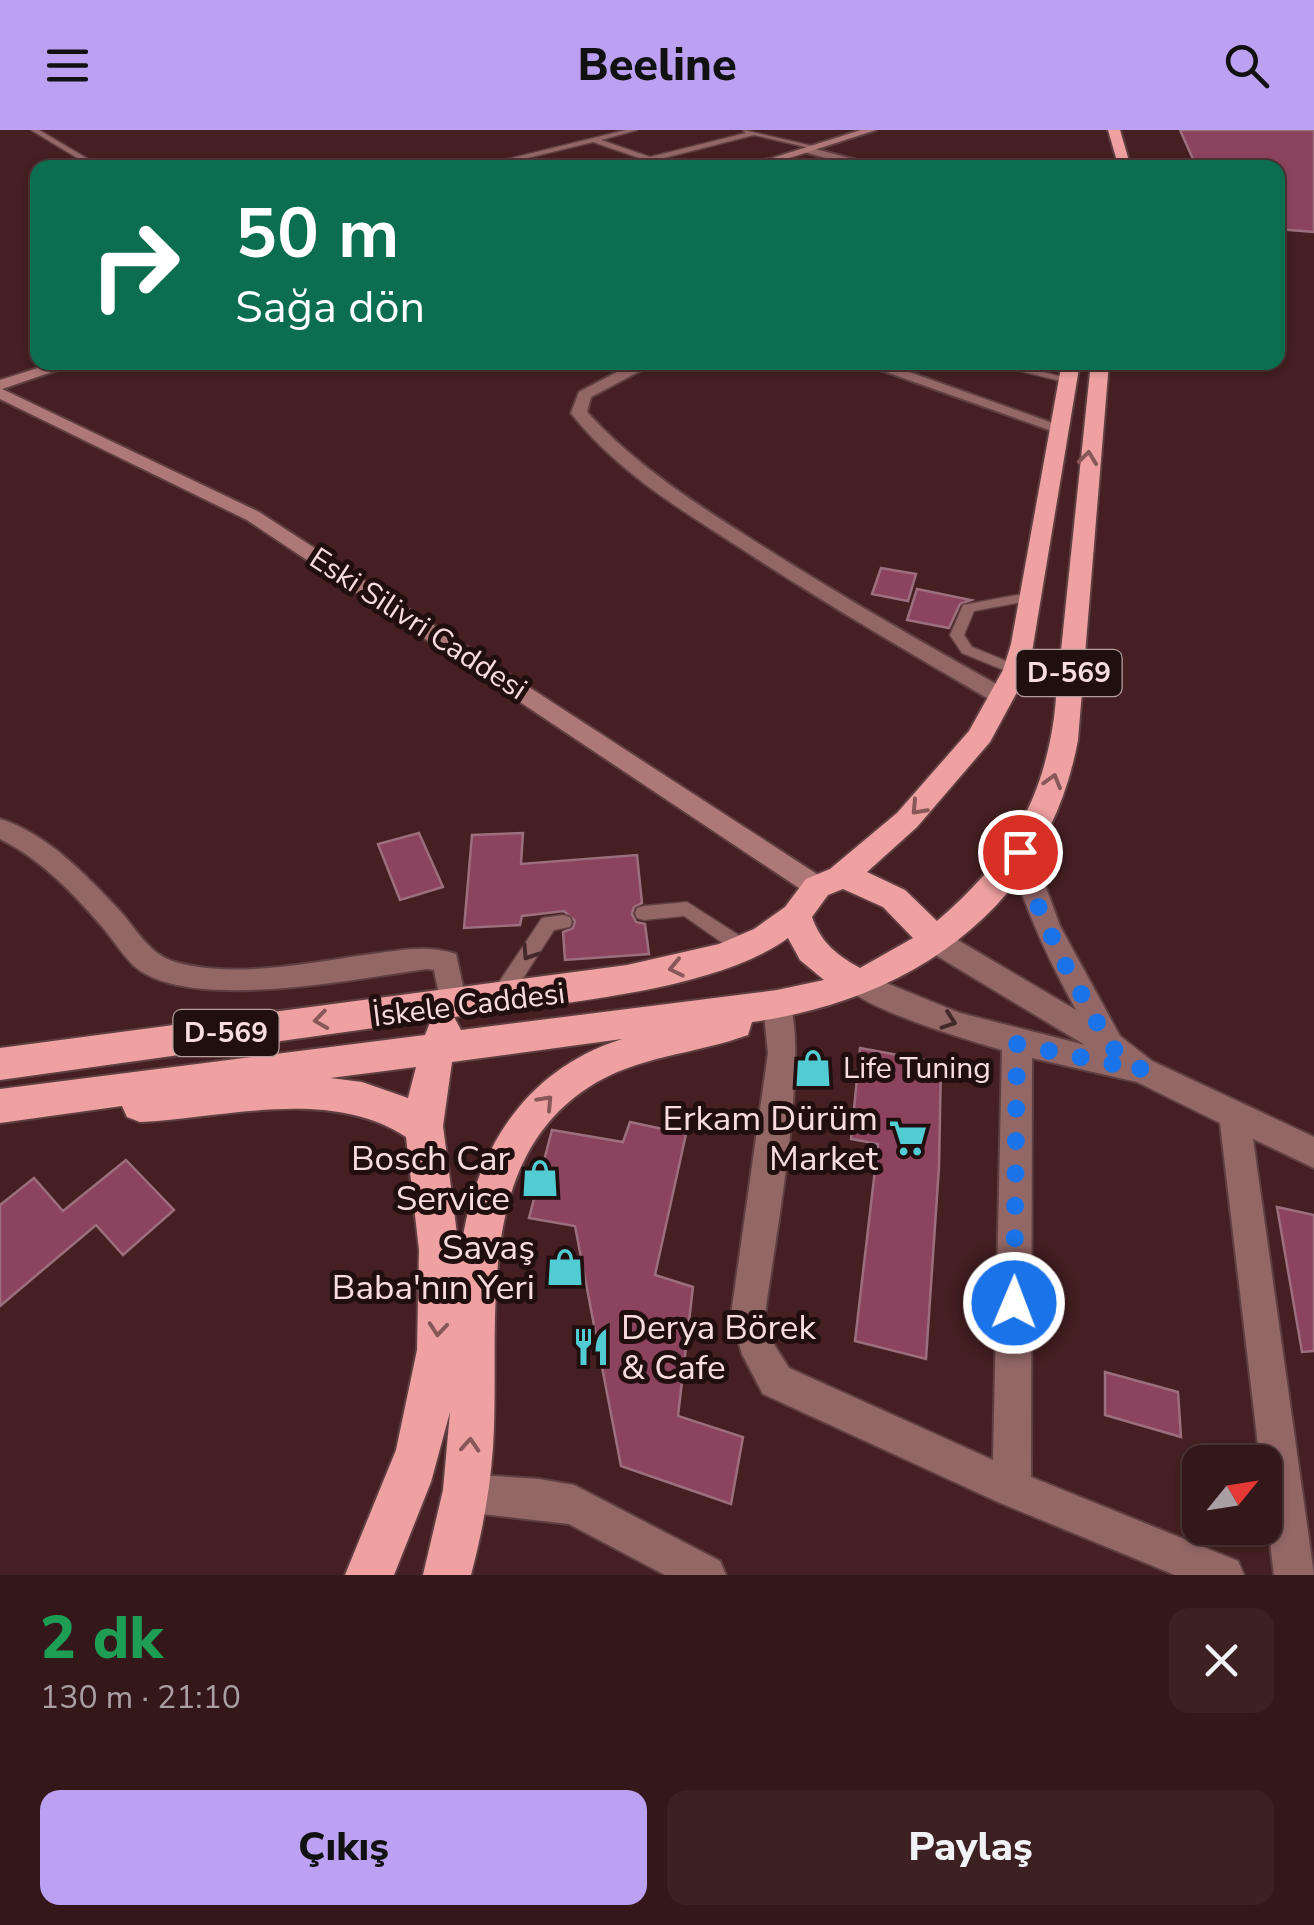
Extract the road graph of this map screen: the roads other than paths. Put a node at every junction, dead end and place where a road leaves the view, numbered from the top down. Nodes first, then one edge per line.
1 (34, 130) edge
2 (634, 130) edge
3 (741, 130) edge
4 (770, 130) edge
5 (871, 130) edge
6 (1114, 130) edge
7 (753, 133) junction
8 (594, 140) junction
9 (831, 142) junction
10 (811, 148) junction
11 (649, 159) junction
12 (86, 160) edge
13 (509, 160) edge
14 (645, 160) edge
15 (790, 160) edge
16 (850, 160) edge
17 (1122, 160) edge
18 (48, 370) edge
19 (631, 370) edge
20 (889, 370) edge
21 (1099, 370) edge
22 (1070, 371) edge
23 (0, 385) edge
24 (0, 393) edge
25 (1062, 429) junction
26 (1033, 596) junction
27 (1016, 670) junction
28 (1002, 697) junction
29 (0, 828) edge
30 (1020, 852) junction
31 (830, 882) junction
32 (644, 913) dead end
33 (796, 916) junction
34 (563, 922) dead end
35 (934, 940) junction
36 (744, 948) junction
37 (859, 984) junction
38 (502, 994) junction
39 (452, 1001) junction
40 (777, 1004) junction
41 (1017, 1044) junction
42 (440, 1046) junction
43 (1110, 1046) junction
44 (0, 1064) edge
45 (1142, 1070) junction
46 (59, 1098) junction
47 (0, 1106) edge
48 (1234, 1115) junction
49 (424, 1128) junction
50 (1314, 1153) edge
51 (1012, 1488) junction
52 (464, 1493) junction
53 (369, 1575) edge
54 (447, 1575) edge
55 (706, 1575) edge
56 (1224, 1575) edge
57 (1294, 1575) edge

1 - 12 lane
2 - 8 lane
3 - 7 lane
4 - 9 lane
5 - 9 main road
6 - 17 highway
7 - 10 lane
7 - 11 lane
8 - 11 lane
8 - 13 lane
9 - 10 main road
10 - 15 main road
10 - 16 street
11 - 14 lane
18 - 23 main road
19 - 28 street
20 - 25 street
30 -> 21 highway, D-569
22 - 25 highway, D-569
24 - 31 main road, Eski Silivri Caddesi
25 - 26 highway, D-569
26 - 27 highway, D-569
26 - 27 lane
27 - 28 highway, D-569
28 -> 31 highway, D-569
29 - 39 street
30 - 35 highway, D-569
30 - 43 street
31 - 33 highway, İskele Caddesi / D-569
31 - 35 highway
32 - 36 lane
33 - 36 highway, İskele Caddesi / D-569
33 - 37 highway
34 -> 38 lane
35 - 37 highway, İskele Caddesi / D-569
35 - 43 street
36 -> 38 highway, İskele Caddesi / D-569
37 - 40 highway, İskele Caddesi / D-569
37 -> 41 street
38 - 39 highway, İskele Caddesi / D-569
39 - 42 highway
39 -> 44 highway, İskele Caddesi / D-569
40 - 42 highway, İskele Caddesi / D-569
40 - 51 street
52 -> 40 highway
41 - 45 street
41 - 51 street
42 - 46 highway, İskele Caddesi / D-569
42 - 49 highway
43 - 45 street
45 - 48 street
46 - 47 highway, İskele Caddesi / D-569
46 - 49 highway
48 - 50 street
48 - 57 street
49 -> 53 highway
51 - 56 street
52 - 54 highway
52 - 55 street

